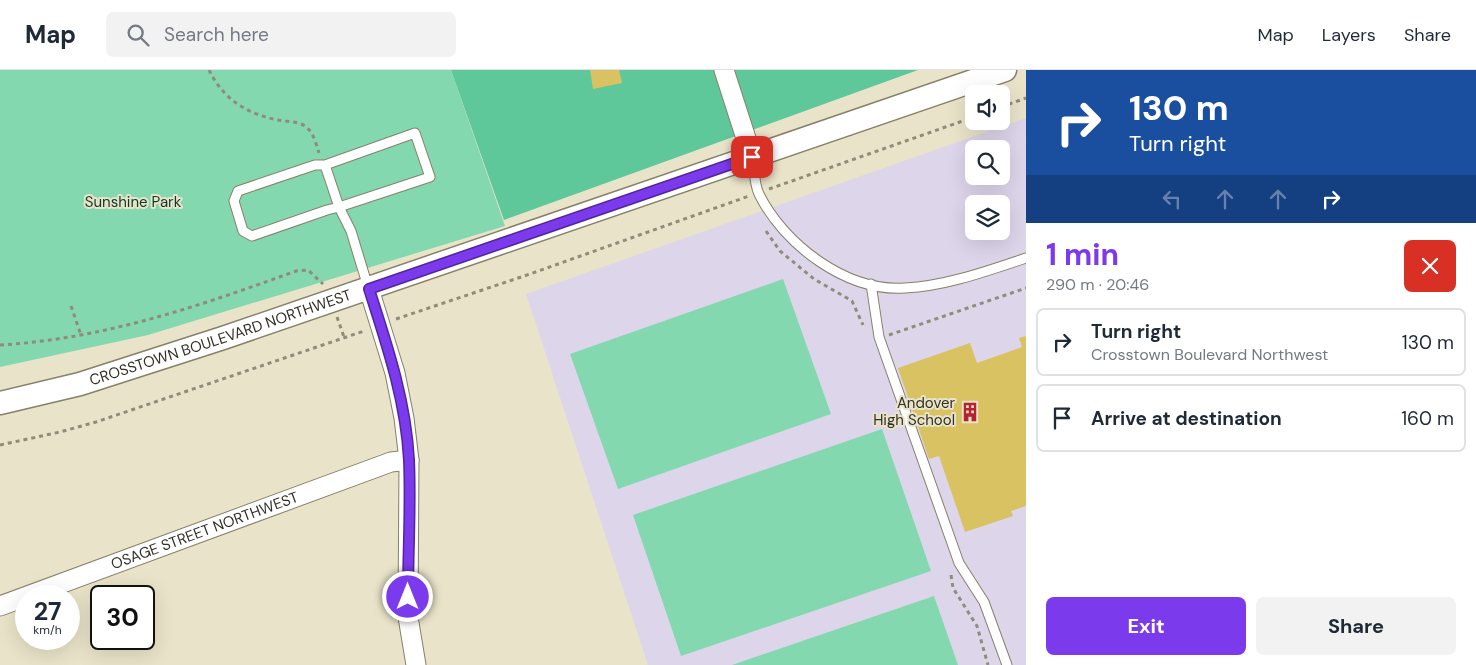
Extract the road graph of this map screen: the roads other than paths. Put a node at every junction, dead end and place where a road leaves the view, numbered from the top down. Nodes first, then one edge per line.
1 (724, 70) edge
2 (1006, 70) edge
3 (752, 157) junction
4 (325, 165) junction
5 (339, 207) junction
6 (1026, 258) edge
7 (871, 284) junction
8 (369, 289) junction
9 (0, 403) edge
10 (409, 460) junction
11 (0, 606) edge
12 (416, 665) edge
13 (1007, 665) edge

1 - 3 street
2 - 3 street, CROSSTOWN BOULEVARD NORTHWEST
3 - 7 lane
3 - 8 street, CROSSTOWN BOULEVARD NORTHWEST
4 - 5 lane
4 - 5 lane
4 - 5 lane
5 - 8 lane
6 - 7 lane
7 - 13 lane
8 - 9 street, CROSSTOWN BOULEVARD NORTHWEST
8 - 10 street
10 - 11 street, OSAGE STREET NORTHWEST
10 - 12 street

